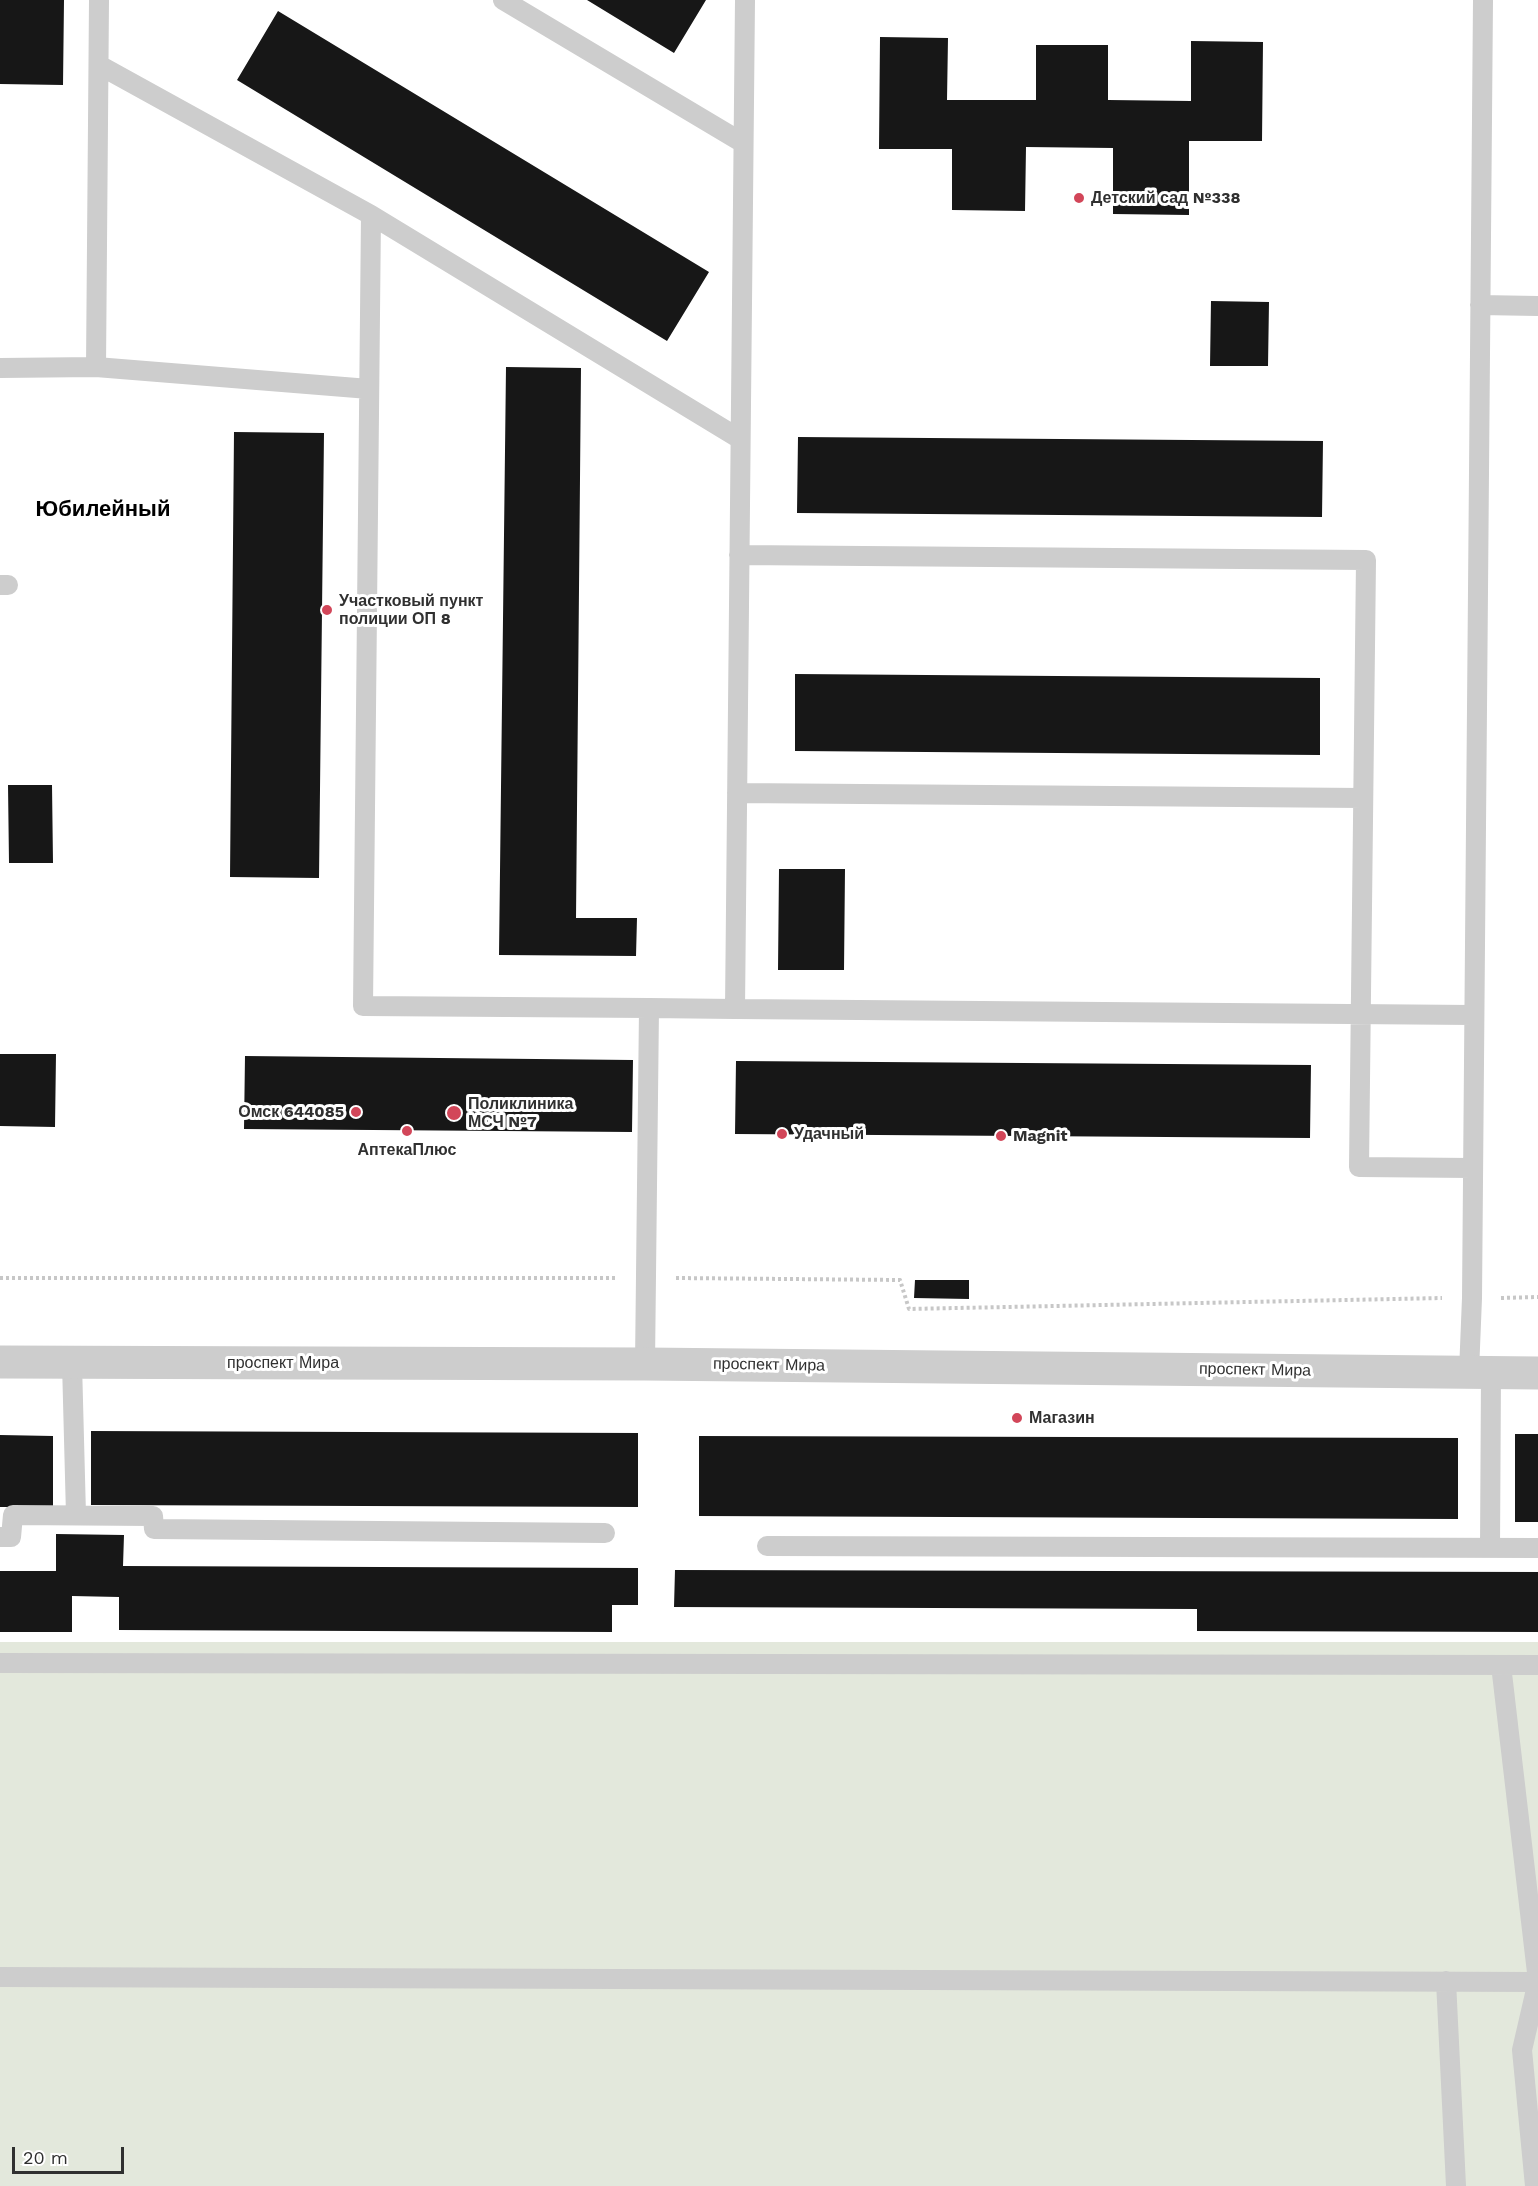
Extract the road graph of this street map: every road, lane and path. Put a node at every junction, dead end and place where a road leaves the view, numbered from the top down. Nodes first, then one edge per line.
1 (99, 0) edge
2 (503, 0) edge
3 (745, 0) edge
4 (1483, 0) edge
5 (99, 65) junction
6 (743, 143) junction
7 (371, 215) junction
8 (1480, 305) junction
9 (1538, 306) edge
10 (96, 367) junction
11 (0, 368) edge
12 (369, 389) junction
13 (740, 439) junction
14 (739, 555) junction
15 (737, 793) junction
16 (1363, 798) junction
17 (649, 1008) junction
18 (735, 1008) junction
19 (1361, 1014) junction
20 (1473, 1015) junction
21 (1472, 1168) junction
22 (0, 1278) edge
23 (646, 1278) junction
24 (1538, 1297) edge
25 (1472, 1298) junction
26 (0, 1362) edge
27 (72, 1363) junction
28 (645, 1364) junction
29 (1480, 1373) junction
30 (1538, 1373) edge
31 (76, 1515) junction
32 (605, 1533) dead end
33 (0, 1537) edge
34 (768, 1546) dead end
35 (1490, 1548) junction
36 (1538, 1548) edge
37 (0, 1663) edge
38 (1501, 1665) junction
39 (1538, 1665) edge
40 (0, 1977) edge
41 (1446, 1981) junction
42 (1538, 1982) edge
43 (1456, 2186) edge
44 (1535, 2186) edge

1 - 5 lane
2 - 6 lane
3 - 6 lane
4 - 8 lane
5 - 7 lane
5 - 10 lane
6 - 13 lane
7 - 12 lane
7 - 13 lane
8 - 9 lane
8 - 20 lane
10 - 11 lane
10 - 12 lane
12 - 17 lane
13 - 14 lane
14 - 15 lane
14 - 16 lane
15 - 16 lane
15 - 18 lane
16 - 19 lane
17 - 18 lane
17 - 23 lane
18 - 19 lane
19 - 20 lane
19 - 21 lane
20 - 21 lane
21 - 25 lane
22 - 23 path
23 - 25 path
23 - 28 lane
24 - 25 path
25 - 29 lane
26 - 27 street, проспект Мира
27 - 28 street, проспект Мира
27 - 31 lane
28 - 29 street, проспект Мира
29 - 30 street, проспект Мира
29 - 35 lane
31 - 32 lane
31 - 33 lane
34 - 35 lane
35 - 36 lane
37 - 38 lane
38 - 39 lane
38 - 42 lane
40 - 41 lane
41 - 42 lane
41 - 43 lane
42 - 44 lane

